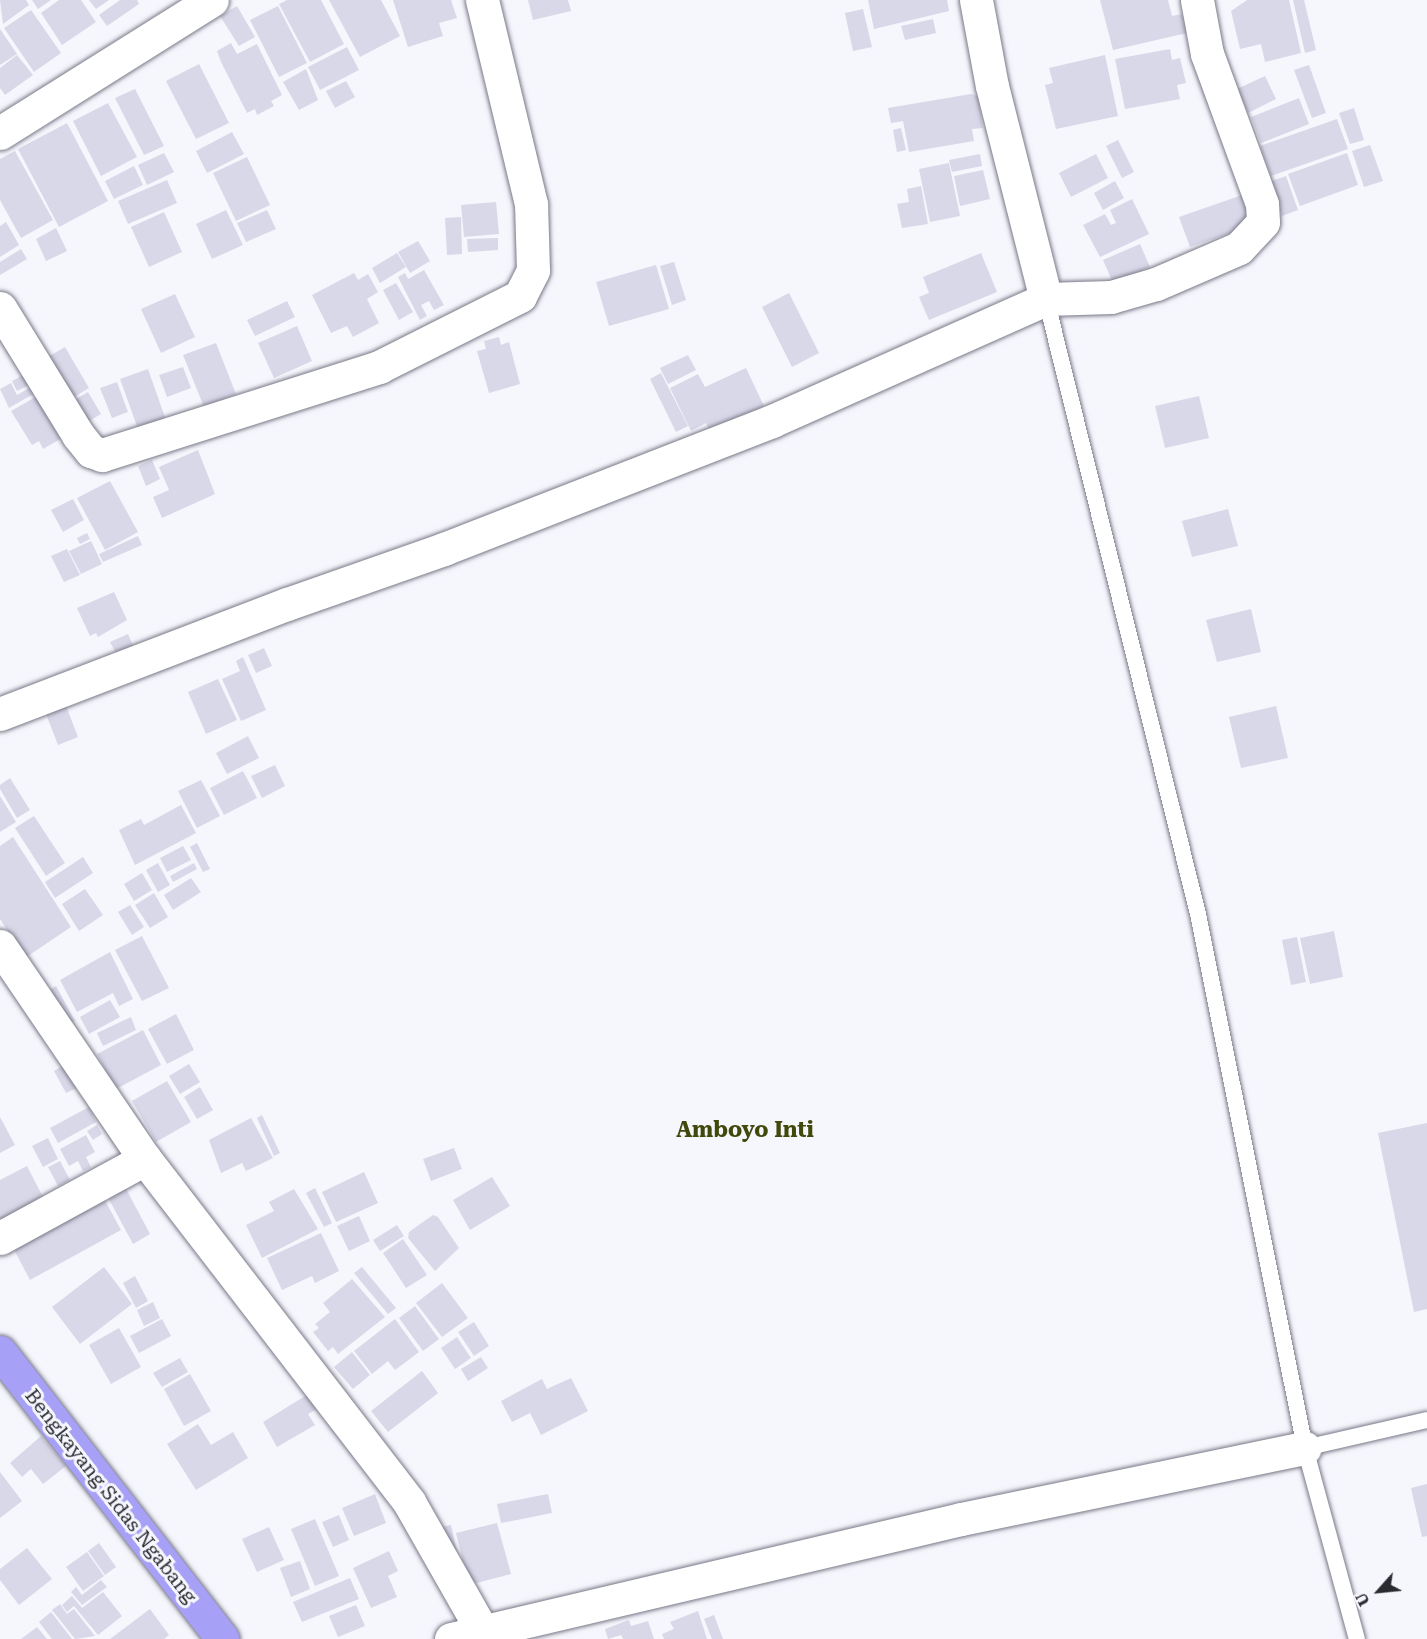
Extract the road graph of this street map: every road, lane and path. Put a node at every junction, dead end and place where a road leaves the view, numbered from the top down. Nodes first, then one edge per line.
1 (212, 0) edge
2 (482, 0) edge
3 (976, 0) edge
4 (1197, 0) edge
5 (0, 133) edge
6 (1046, 299) junction
7 (0, 308) edge
8 (0, 714) edge
9 (0, 946) edge
10 (145, 1159) junction
11 (0, 1238) edge
12 (0, 1352) edge
13 (1427, 1420) edge
14 (1305, 1448) junction
15 (483, 1632) junction
16 (223, 1639) edge
17 (451, 1639) edge
18 (1356, 1639) edge

1 - 5 street
2 - 7 street
3 - 6 street
4 - 6 street
6 - 8 street
6 - 14 lane
9 - 10 street
10 - 11 street
10 - 15 street
12 - 16 highway, Bengkayang Sidas Ngabang
13 - 14 lane
14 - 15 street
14 - 18 lane
15 - 17 street

